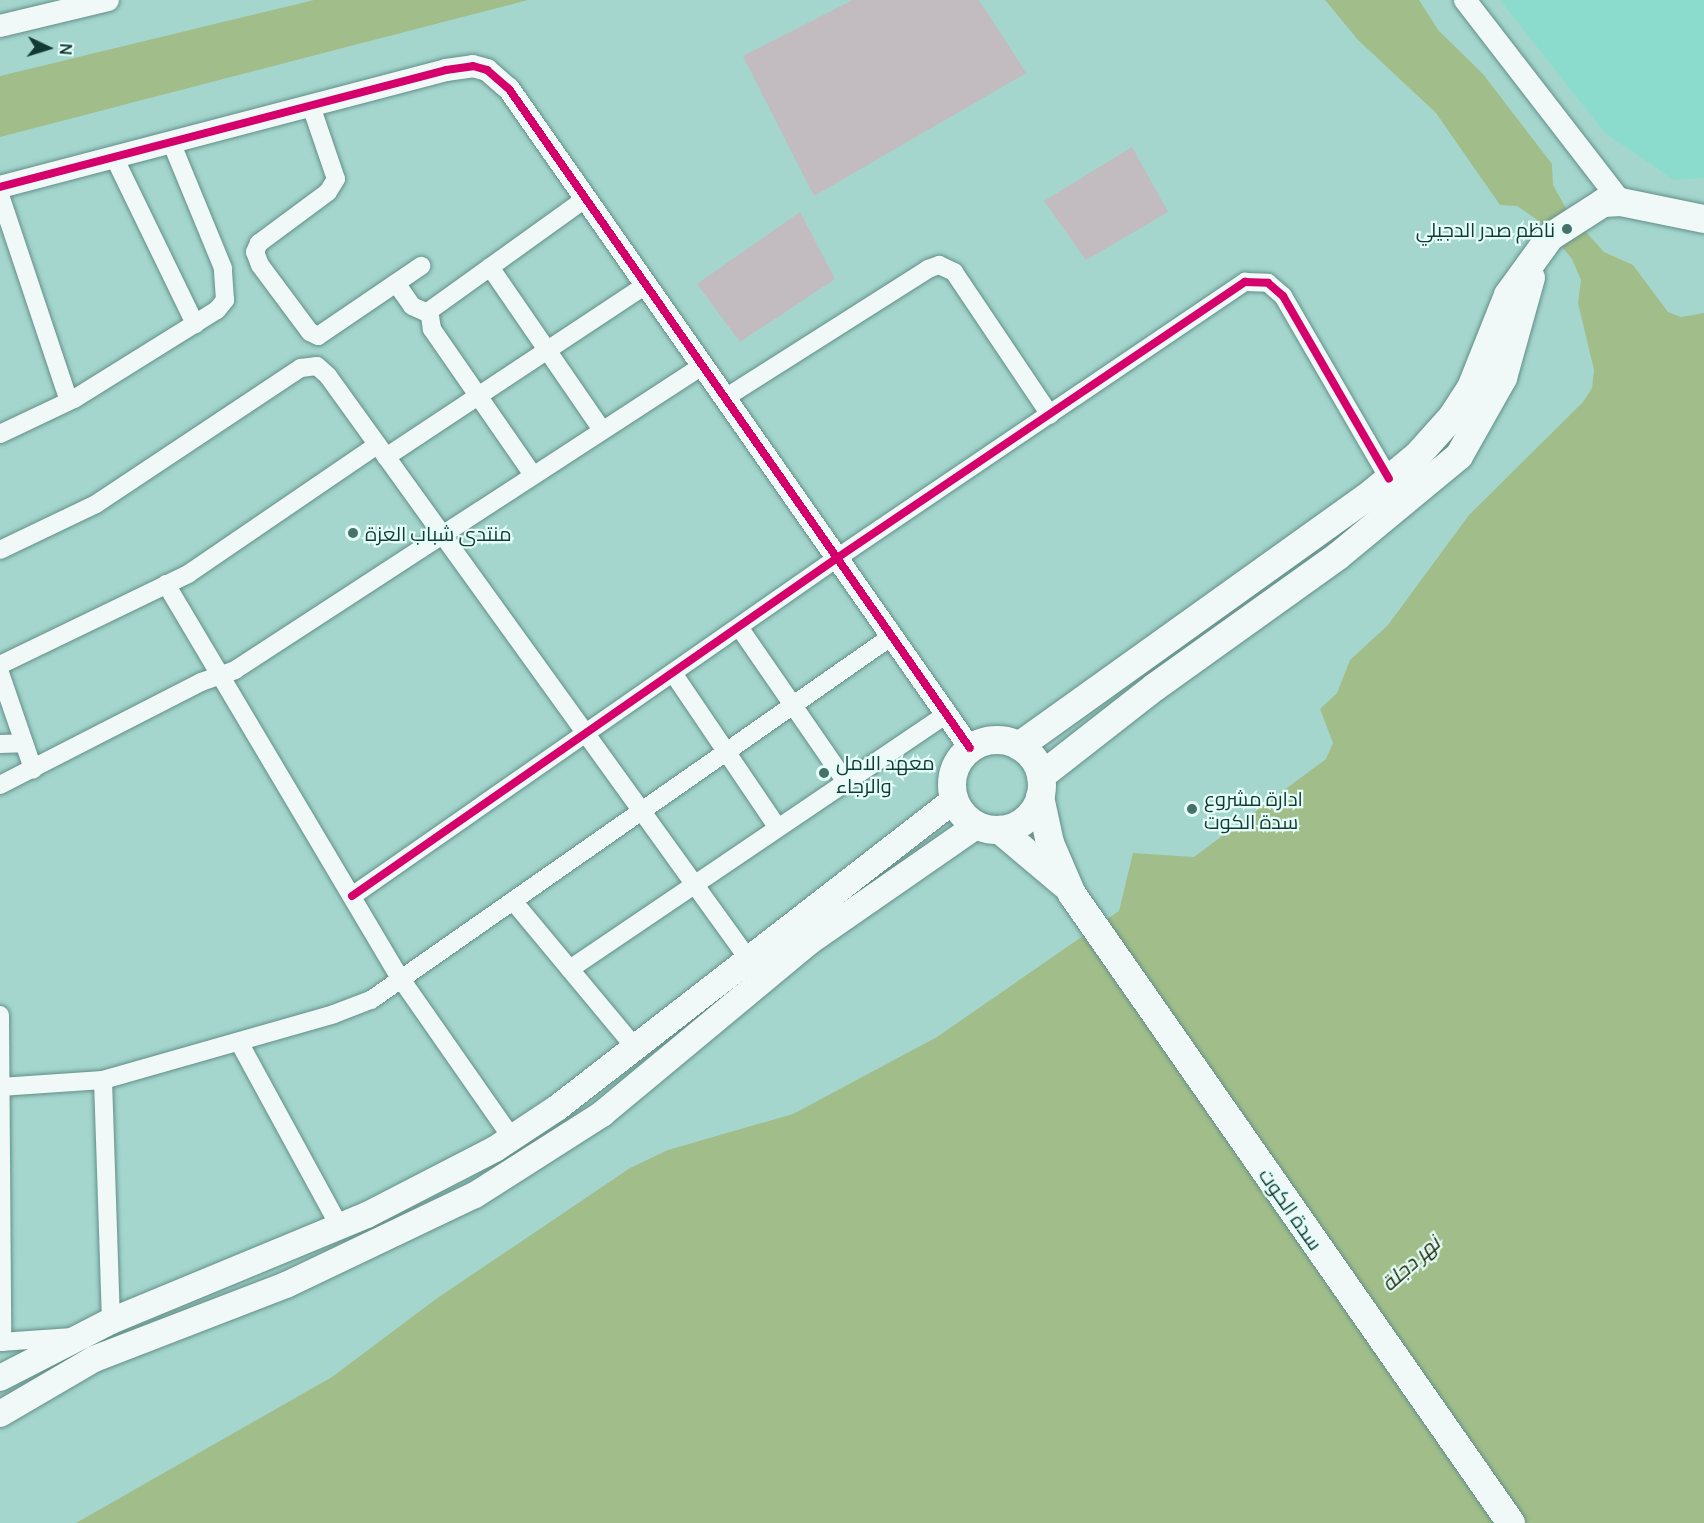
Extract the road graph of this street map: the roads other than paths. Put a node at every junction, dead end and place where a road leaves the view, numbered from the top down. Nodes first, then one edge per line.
1 (108, 0) edge
2 (1465, 0) edge
3 (0, 26) edge
4 (311, 106) junction
5 (171, 142) junction
6 (114, 157) junction
7 (0, 188) edge
8 (0, 195) edge
9 (585, 199) junction
10 (1621, 202) junction
11 (1704, 219) edge
12 (1544, 246) junction
13 (421, 266) dead end
14 (490, 267) junction
15 (396, 283) junction
16 (646, 285) junction
17 (428, 313) junction
18 (195, 324) junction
19 (316, 336) junction
20 (547, 351) junction
21 (313, 365) junction
22 (702, 366) junction
23 (479, 396) junction
24 (725, 398) junction
25 (69, 401) junction
26 (1050, 414) junction
27 (602, 430) junction
28 (0, 434) edge
29 (382, 451) junction
30 (532, 475) junction
31 (1389, 479) junction
32 (441, 533) junction
33 (0, 550) edge
34 (837, 558) junction
35 (166, 584) junction
36 (739, 627) junction
37 (892, 636) junction
38 (0, 665) edge
39 (673, 673) junction
40 (0, 674) edge
41 (220, 675) junction
42 (794, 705) junction
43 (946, 714) junction
44 (586, 733) junction
45 (24, 743) junction
46 (0, 744) edge
47 (1019, 746) junction
48 (970, 748) junction
49 (727, 752) junction
50 (33, 769) junction
51 (846, 782) junction
52 (0, 785) edge
53 (1041, 787) junction
54 (954, 800) junction
55 (642, 812) junction
56 (778, 828) junction
57 (988, 828) junction
58 (695, 885) junction
59 (1069, 890) junction
60 (352, 896) junction
61 (513, 901) junction
62 (749, 960) junction
63 (570, 969) junction
64 (401, 979) junction
65 (680, 1013) junction
66 (0, 1015) edge
67 (697, 1034) junction
68 (239, 1042) junction
69 (634, 1046) junction
70 (103, 1080) junction
71 (1, 1087) edge
72 (512, 1138) junction
73 (340, 1227) junction
74 (111, 1321) junction
75 (75, 1337) junction
76 (1, 1342) edge
77 (0, 1378) edge
78 (0, 1414) edge
79 (1511, 1523) edge

1 - 3 street
2 - 10 street
4 - 5 street
4 - 9 street
4 - 19 street
5 - 6 street
5 - 18 street
6 - 7 street
6 - 18 street
8 - 25 street
9 - 14 street
9 - 16 street
10 - 11 main road
10 - 12 main road
12 - 31 main road
12 - 53 main road
13 - 15 street
14 - 17 street
14 - 20 street
15 - 17 street
15 - 19 street
16 - 20 street
16 - 22 street
17 - 23 street
18 - 25 street
19 - 21 street
20 - 23 street
20 - 27 street
21 - 29 street
21 - 33 street
22 - 24 street
22 - 27 street
23 - 29 street
23 - 30 street
24 - 26 street
24 - 34 street
25 - 28 street
26 - 31 street
26 - 34 street
27 - 30 street
29 - 32 street
29 - 35 street
30 - 32 street
31 - 47 main road
32 - 41 street
32 - 44 street
34 - 36 street
34 - 37 street
35 - 38 street
35 - 41 street
36 - 39 street
36 - 42 street
37 - 42 street
37 - 43 street
39 - 44 street
39 - 49 street
40 - 45 street
41 - 50 street
41 - 60 street
42 - 49 street
42 - 51 street
43 - 48 street
43 - 51 street
44 - 55 street
44 - 60 street
45 - 46 street
45 - 50 street
47 - 48 main road
47 - 53 main road
48 - 54 main road
49 - 55 street
49 - 56 street
50 - 52 street
51 - 56 street
53 - 57 main road
53 - 59 main road
54 - 57 main road
54 - 62 main road
55 - 58 street
55 - 61 street
56 - 58 street
57 - 59 main road
57 - 67 main road
58 - 62 street
58 - 63 street
59 - 79 main road, سدة الكوت
60 - 64 street
61 - 63 street
61 - 64 street
62 - 65 main road
63 - 69 street
64 - 68 street
64 - 72 street
65 - 67 main road
65 - 69 main road
66 - 71 street
67 - 78 main road
68 - 70 street
68 - 73 street
69 - 72 main road
70 - 71 street
70 - 74 street
71 - 76 street
72 - 73 main road
73 - 74 main road
74 - 75 main road
75 - 76 street
75 - 77 main road

